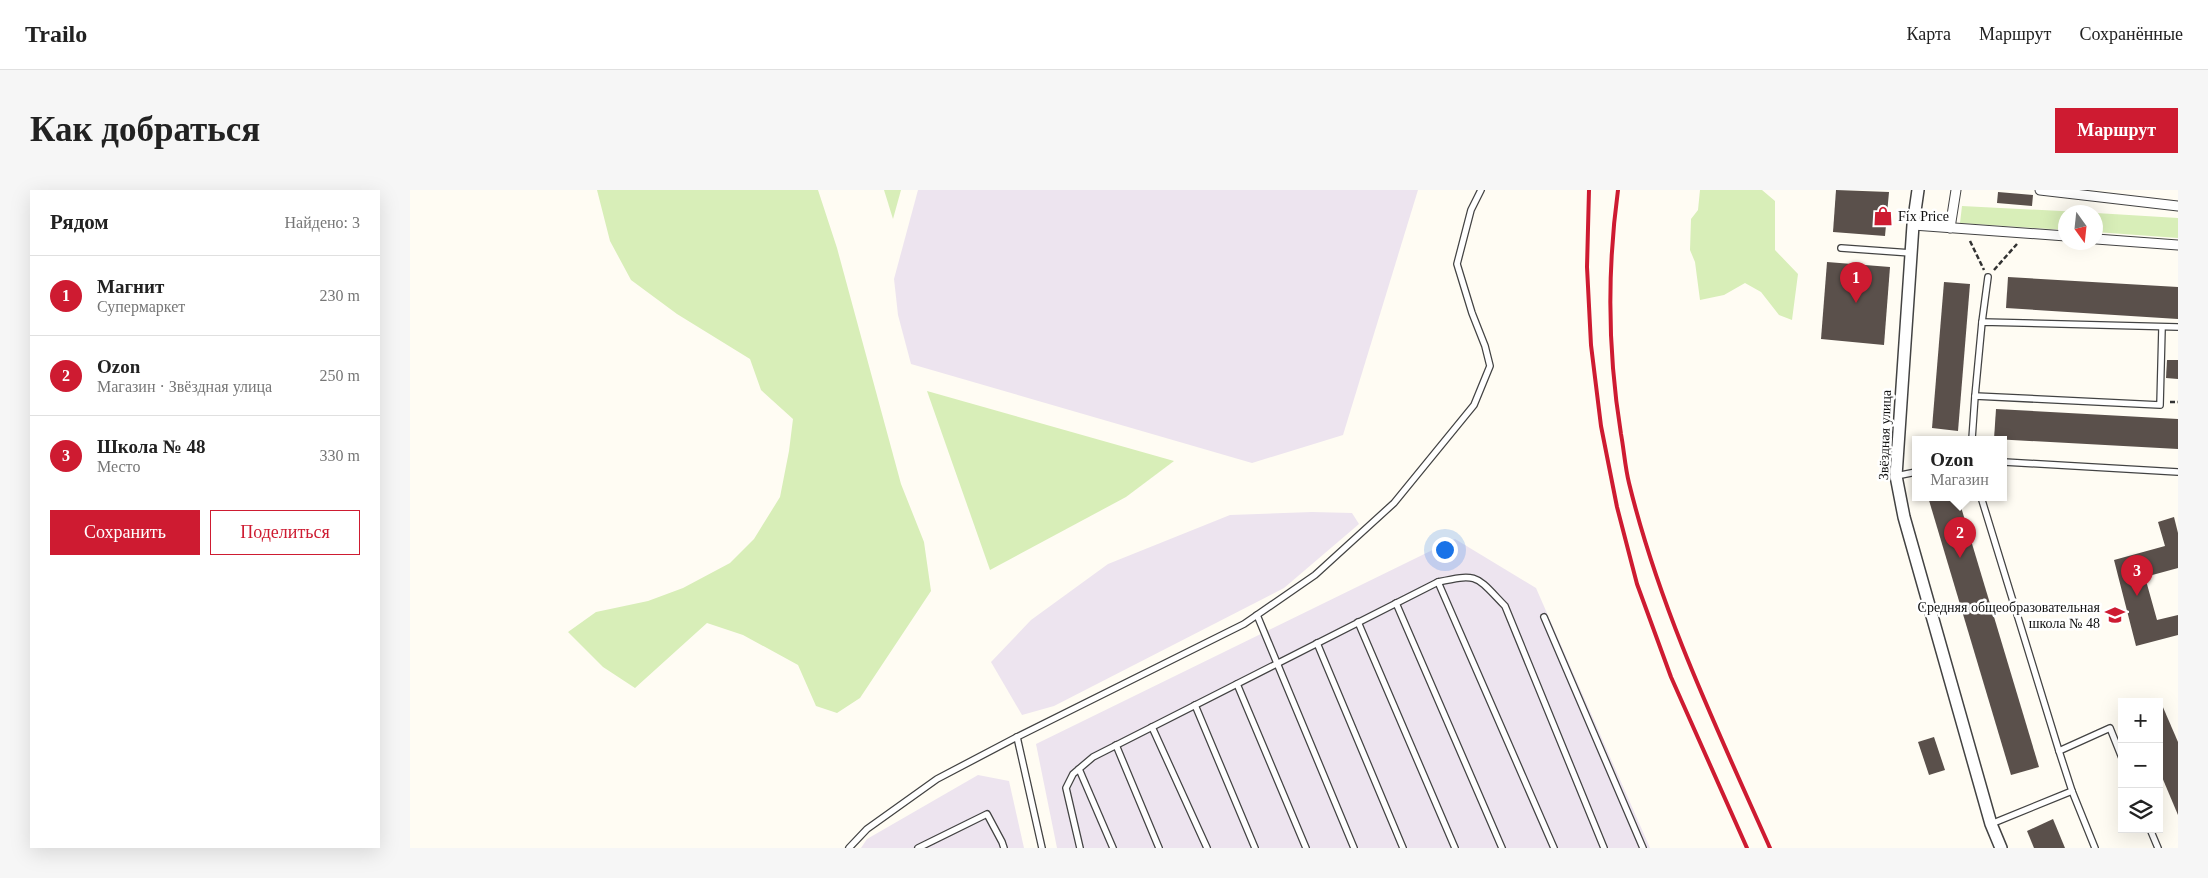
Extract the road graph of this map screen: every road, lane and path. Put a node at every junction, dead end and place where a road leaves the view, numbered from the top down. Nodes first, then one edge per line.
1 (1481, 190) edge
2 (1918, 190) edge
3 (1956, 190) edge
4 (2040, 190) edge
5 (2178, 206) edge
6 (1913, 225) junction
7 (1950, 228) junction
8 (1965, 229) junction
9 (2026, 234) junction
10 (2058, 236) edge
11 (2103, 240) edge
12 (2178, 245) edge
13 (1841, 248) dead end
14 (1911, 253) junction
15 (1988, 277) junction
16 (1982, 322) junction
17 (2178, 327) edge
18 (2162, 328) junction
19 (1975, 396) junction
20 (1972, 436) edge
21 (2007, 462) edge
22 (2178, 472) edge
23 (1912, 473) edge
24 (1896, 476) junction
25 (1983, 501) edge
26 (1438, 582) junction
27 (1396, 604) junction
28 (1257, 615) junction
29 (1544, 617) dead end
30 (1358, 622) junction
31 (1317, 643) junction
32 (1278, 663) junction
33 (1237, 684) junction
34 (1195, 705) junction
35 (1152, 727) junction
36 (1017, 737) junction
37 (1116, 745) junction
38 (2118, 748) edge
39 (2059, 751) junction
40 (1079, 769) junction
41 (2072, 791) junction
42 (1991, 824) junction
43 (2152, 833) edge
44 (850, 848) edge
45 (918, 848) edge
46 (1004, 848) edge
47 (1042, 848) edge
48 (1080, 848) edge
49 (1113, 848) edge
50 (1159, 848) edge
51 (1206, 848) edge
52 (1256, 848) edge
53 (1306, 848) edge
54 (1354, 848) edge
55 (1403, 848) edge
56 (1455, 848) edge
57 (1502, 848) edge
58 (1554, 848) edge
59 (1604, 848) edge
60 (1643, 848) edge
61 (2001, 848) edge
62 (2096, 848) edge
63 (2158, 848) edge

1 - 28 lane
2 - 6 street, Звёздная улица
3 - 7 street
4 - 5 street
6 - 7 street
6 - 14 street, Звёздная улица
7 - 8 street
8 - 9 street
8 - 15 path
9 - 10 street
9 - 15 path
11 - 12 street
13 - 14 lane
14 - 24 street, Звёздная улица
15 - 16 lane
16 - 18 lane
16 - 19 lane
17 - 18 lane
18 - 19 lane
19 - 20 lane
21 - 22 lane
23 - 24 lane
24 - 42 street, Звёздная улица
25 - 39 lane
26 - 27 lane
26 - 58 lane
26 - 59 lane
27 - 30 lane
27 - 57 lane
28 - 32 lane
28 - 36 lane
29 - 60 lane
30 - 31 lane
30 - 56 lane
31 - 32 lane
31 - 55 lane
32 - 33 lane
32 - 54 lane
33 - 34 lane
33 - 53 lane
34 - 35 lane
34 - 52 lane
35 - 37 lane
35 - 51 lane
36 - 44 lane
36 - 47 lane
37 - 40 lane
37 - 50 lane
38 - 39 lane
39 - 41 lane
40 - 48 lane
40 - 49 lane
41 - 42 lane
41 - 62 lane
42 - 61 street, Звёздная улица
43 - 63 lane
45 - 46 lane

